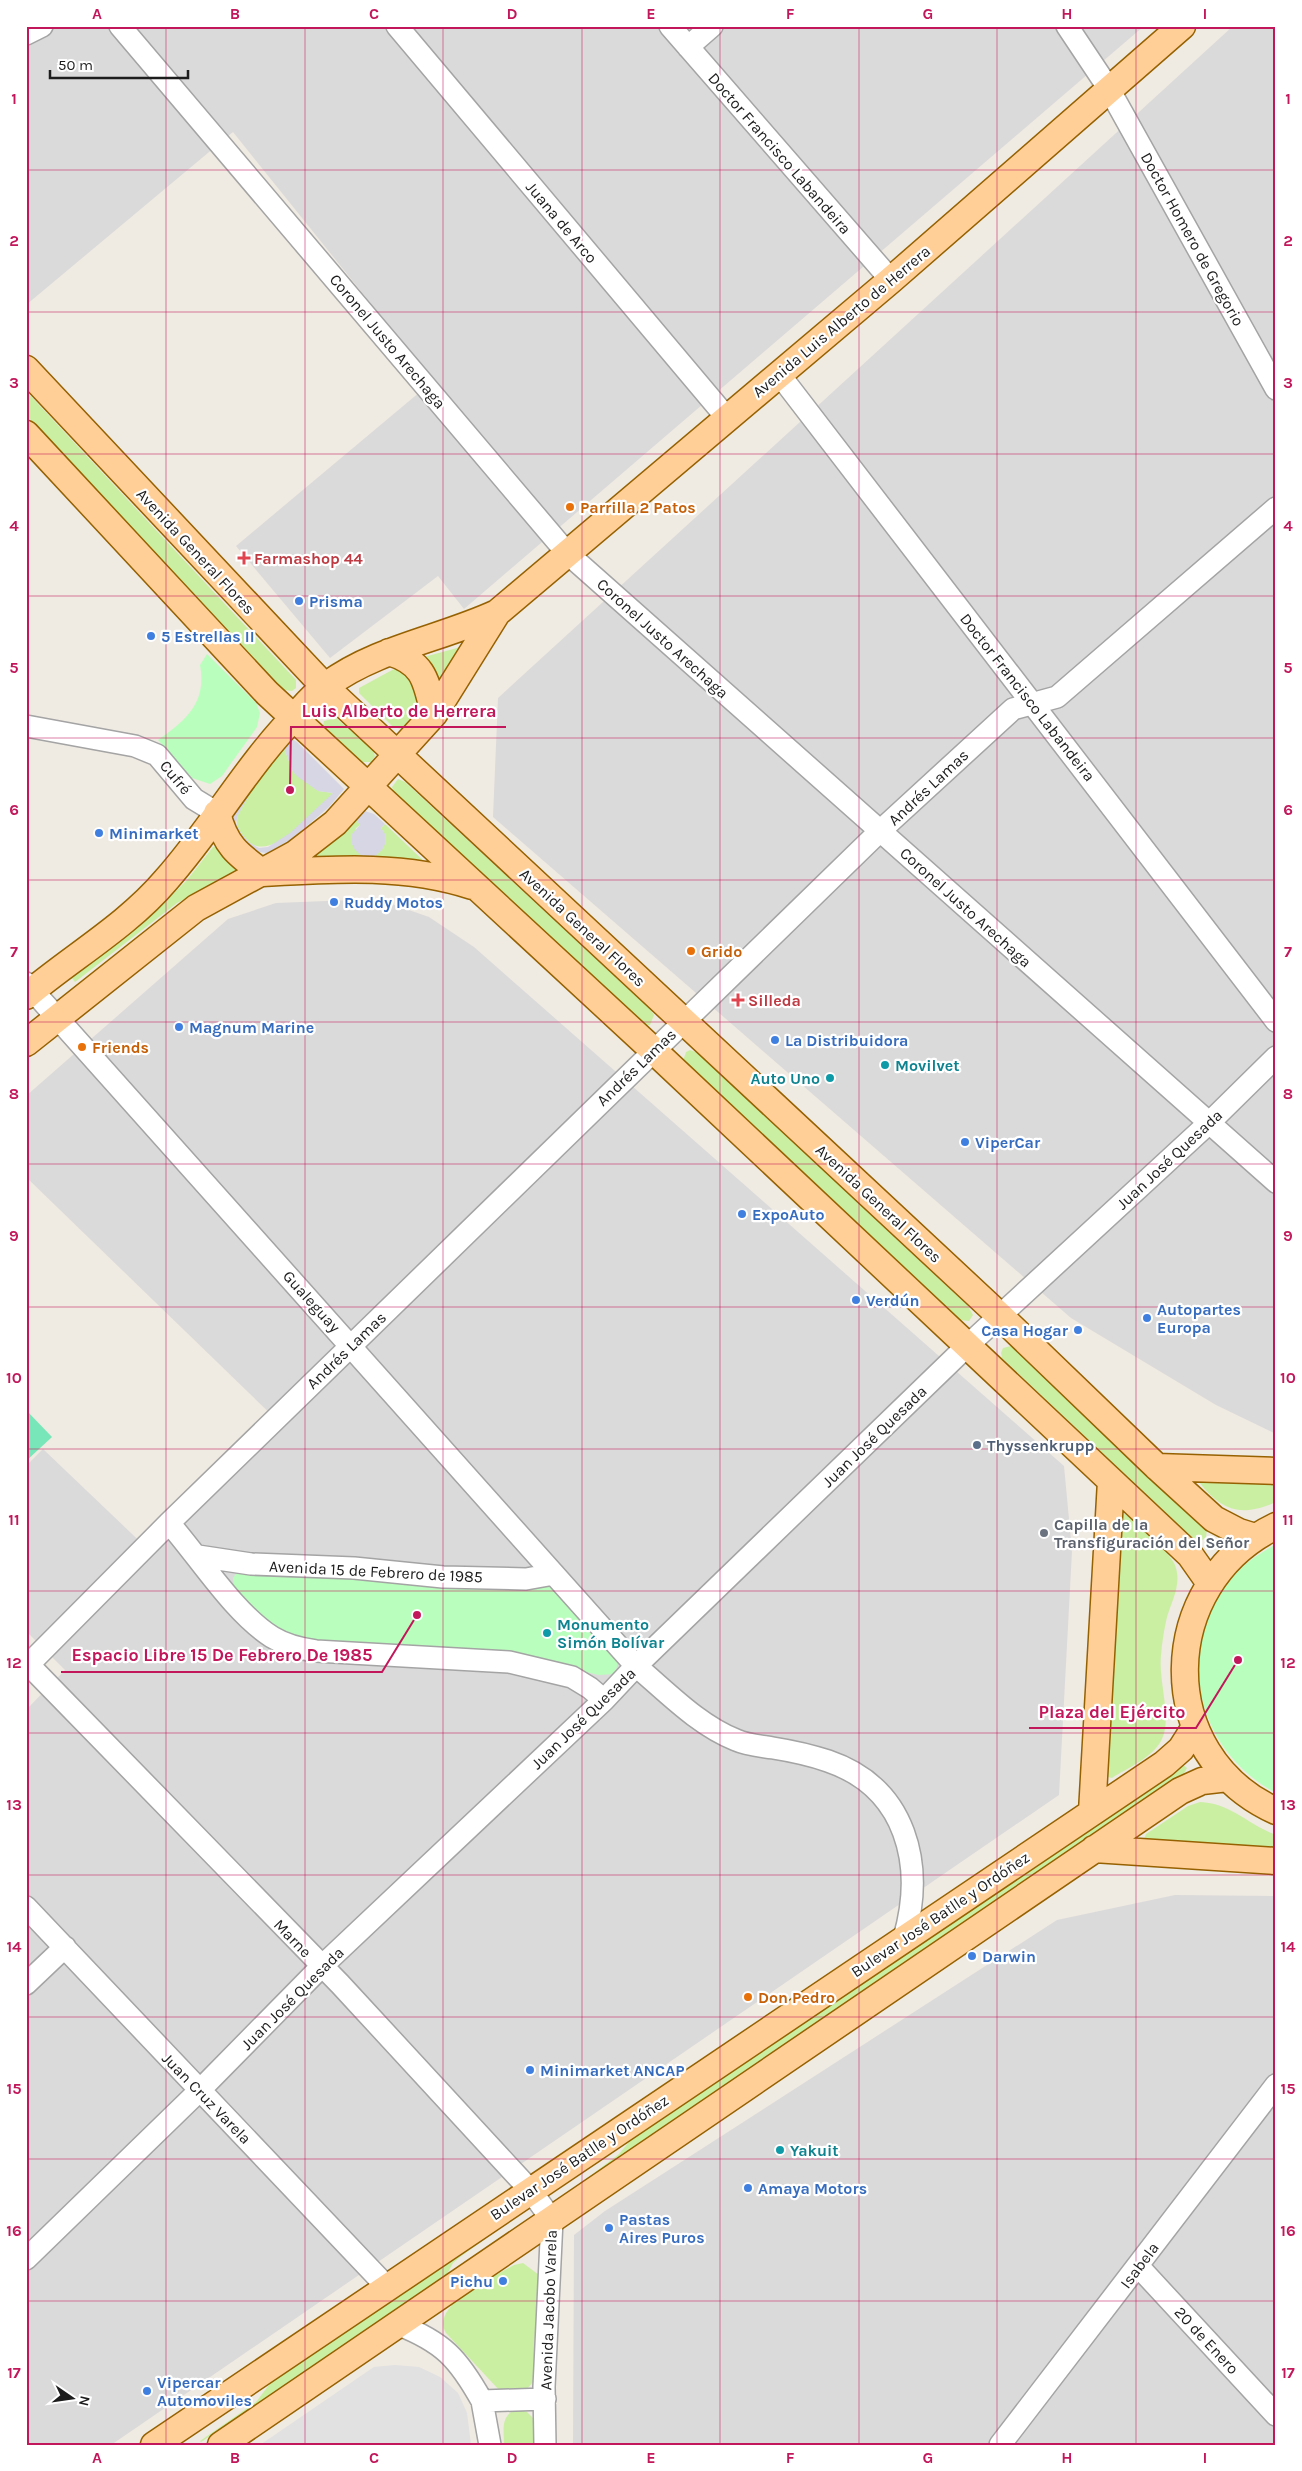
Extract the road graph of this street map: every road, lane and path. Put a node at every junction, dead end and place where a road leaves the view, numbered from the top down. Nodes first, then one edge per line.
1 (42, 26) edge
2 (120, 26) edge
3 (397, 26) edge
4 (670, 26) edge
5 (712, 26) edge
6 (1067, 26) edge
7 (1182, 26) edge
8 (26, 34) edge
9 (688, 47) junction
10 (1109, 89) junction
11 (891, 280) junction
12 (26, 369) edge
13 (779, 374) junction
14 (1276, 389) edge
15 (727, 418) junction
16 (26, 434) edge
17 (1276, 508) edge
18 (567, 553) junction
19 (497, 613) junction
20 (388, 652) junction
21 (324, 686) junction
22 (1033, 703) junction
23 (434, 714) junction
24 (293, 718) junction
25 (26, 726) edge
26 (397, 755) junction
27 (368, 787) junction
28 (217, 813) junction
29 (880, 831) junction
30 (263, 873) junction
31 (475, 887) junction
32 (28, 990) edge
33 (58, 1016) junction
34 (684, 1021) junction
35 (1276, 1021) edge
36 (26, 1043) edge
37 (653, 1050) junction
38 (1276, 1057) edge
39 (1209, 1122) junction
40 (1276, 1182) edge
41 (1000, 1316) junction
42 (351, 1345) junction
43 (967, 1346) junction
44 (1156, 1467) junction
45 (1276, 1471) edge
46 (1111, 1481) junction
47 (169, 1523) junction
48 (1265, 1531) edge
49 (198, 1556) junction
50 (554, 1574) junction
51 (1209, 1582) junction
52 (27, 1664) edge
53 (636, 1666) junction
54 (604, 1700) junction
55 (1195, 1727) junction
56 (1228, 1778) junction
57 (1276, 1811) edge
58 (1092, 1812) junction
59 (1094, 1849) junction
60 (1276, 1861) edge
61 (26, 1908) edge
62 (904, 1938) junction
63 (65, 1947) junction
64 (322, 1967) junction
65 (26, 1984) edge
66 (1276, 2085) edge
67 (200, 2090) junction
68 (531, 2191) junction
69 (552, 2220) junction
70 (26, 2260) edge
71 (1138, 2266) junction
72 (388, 2288) junction
73 (397, 2324) junction
74 (545, 2399) junction
75 (482, 2400) junction
76 (1276, 2414) edge
77 (154, 2445) edge
78 (221, 2445) edge
79 (490, 2445) edge
80 (545, 2445) edge
81 (1000, 2445) edge

1 - 8 street
2 - 18 street, Coronel Justo Arechaga
3 - 15 street, Juana de Arco
4 - 9 street, Doctor Francisco Labandeira
5 - 9 street
6 - 10 street, Doctor Homero de Gregorio
7 - 10 main road, Avenida Luis Alberto de Herrera
9 - 11 street, Doctor Francisco Labandeira
10 - 11 main road, Avenida Luis Alberto de Herrera
10 - 14 street, Doctor Homero de Gregorio
11 - 13 main road, Avenida Luis Alberto de Herrera
12 - 21 main road, Avenida General Flores
13 - 15 main road, Avenida Luis Alberto de Herrera
13 - 22 street, Doctor Francisco Labandeira
15 - 18 main road, Avenida Luis Alberto de Herrera
16 - 24 main road
17 - 22 street, Andrés Lamas
18 - 19 main road, Avenida Luis Alberto de Herrera
18 - 29 street, Coronel Justo Arechaga
19 - 20 main road, Avenida Luis Alberto de Herrera
19 - 23 main road, Avenida Luis Alberto de Herrera
20 - 21 main road, Avenida Luis Alberto de Herrera
20 - 23 main road
21 - 24 main road, Avenida Luis Alberto de Herrera
21 - 26 main road, Avenida General Flores
22 - 29 street, Andrés Lamas
22 - 35 street, Doctor Francisco Labandeira
23 - 26 main road, Avenida Luis Alberto de Herrera
24 - 27 main road
24 - 28 main road, Avenida Luis Alberto de Herrera
25 - 28 street, Cufré
26 - 27 main road, Avenida Luis Alberto de Herrera
26 - 34 main road, Avenida General Flores
27 - 30 main road, Avenida Luis Alberto de Herrera
27 - 31 main road
28 - 30 main road
28 - 32 main road, Avenida Luis Alberto de Herrera
29 - 34 street, Andrés Lamas
29 - 39 street, Coronel Justo Arechaga
30 - 31 main road, Avenida Luis Alberto de Herrera
30 - 33 main road, Avenida Luis Alberto de Herrera
31 - 37 main road
32 - 33 street, Gualeguay
33 - 36 main road, Avenida Luis Alberto de Herrera
33 - 42 street, Gualeguay
34 - 37 street, Andrés Lamas
34 - 41 main road, Avenida General Flores
37 - 42 street, Andrés Lamas
37 - 43 main road
38 - 39 street, Juan José Quesada
39 - 40 street, Coronel Justo Arechaga
39 - 41 street, Juan José Quesada
41 - 43 street, Juan José Quesada
41 - 44 main road, Avenida General Flores
42 - 47 street, Andrés Lamas
42 - 50 street, Gualeguay
43 - 46 main road
43 - 53 street, Juan José Quesada
44 - 45 main road
44 - 48 main road, Avenida General Flores
46 - 51 main road
46 - 58 main road
47 - 49 street
47 - 52 street, Andrés Lamas
48 - 51 main road
49 - 50 street, Avenida 15 de Febrero de 1985
49 - 54 street
50 - 53 street, Gualeguay
51 - 55 main road
52 - 64 street, Marne
53 - 54 street, Juan José Quesada
53 - 62 street
54 - 64 street, Juan José Quesada
55 - 56 main road
55 - 58 main road, Bulevar José Batlle y Ordóñez
56 - 57 main road
56 - 59 main road, Bulevar José Batlle y Ordóñez
58 - 62 main road, Bulevar José Batlle y Ordóñez
59 - 60 main road
59 - 69 main road, Bulevar José Batlle y Ordóñez
61 - 63 street, Juan Cruz Varela
62 - 68 main road, Bulevar José Batlle y Ordóñez
63 - 65 street
63 - 67 street, Juan Cruz Varela
64 - 67 street, Juan José Quesada
64 - 68 street, Marne
66 - 71 street, Isabela
67 - 70 street, Juan José Quesada
67 - 72 street, Juan Cruz Varela
68 - 69 street, Marne
68 - 72 main road, Bulevar José Batlle y Ordóñez
69 - 73 main road, Bulevar José Batlle y Ordóñez
69 - 74 street, Avenida Jacobo Varela
71 - 76 street, 20 de Enero
71 - 81 street, Isabela
72 - 77 main road, Bulevar José Batlle y Ordóñez
73 - 75 street
73 - 78 main road, Bulevar José Batlle y Ordóñez
74 - 75 street, Avenida Jacobo Varela
74 - 80 street, Avenida Jacobo Varela
75 - 79 street

